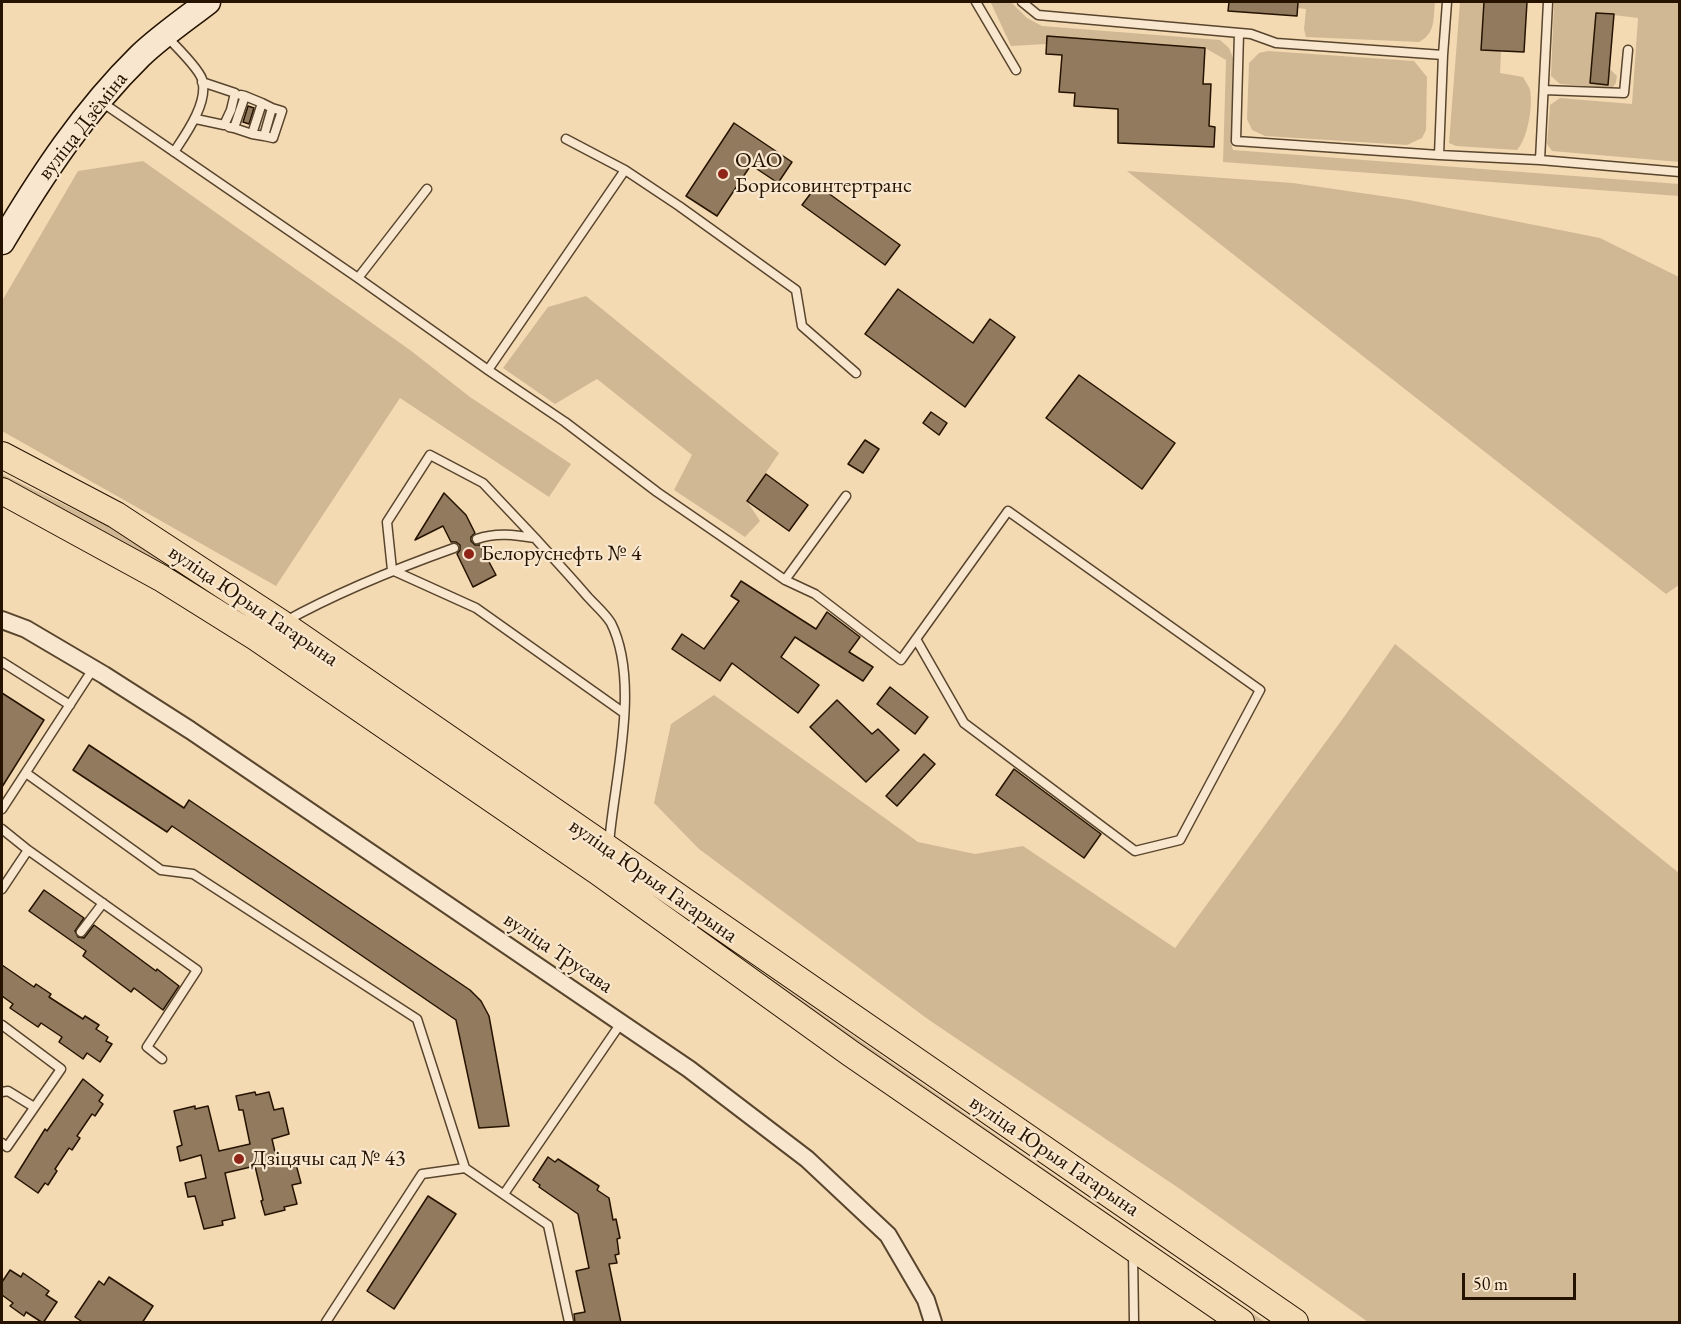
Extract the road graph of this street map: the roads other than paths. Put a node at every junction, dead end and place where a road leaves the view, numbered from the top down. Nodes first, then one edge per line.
1 (208, 2) edge
2 (976, 2) edge
3 (1022, 2) edge
4 (1447, 2) edge
5 (1548, 2) edge
6 (1239, 33) junction
7 (166, 35) junction
8 (1628, 50) dead end
9 (1443, 55) junction
10 (1016, 70) dead end
11 (202, 82) junction
12 (1544, 90) junction
13 (235, 93) junction
14 (245, 96) junction
15 (98, 100) junction
16 (262, 103) junction
17 (196, 119) junction
18 (224, 125) junction
19 (234, 129) junction
20 (252, 134) junction
21 (566, 139) dead end
22 (174, 152) junction
23 (1439, 155) junction
24 (1540, 160) junction
25 (625, 170) junction
26 (1680, 172) edge
27 (427, 189) dead end
28 (2, 242) edge
29 (358, 278) junction
30 (488, 370) junction
31 (856, 373) dead end
32 (2, 455) edge
33 (2, 491) edge
34 (846, 496) dead end
35 (535, 538) junction
36 (477, 539) dead end
37 (454, 548) dead end
38 (392, 570) junction
39 (785, 580) junction
40 (2, 620) edge
41 (280, 623) junction
42 (916, 639) junction
43 (2, 662) edge
44 (99, 672) junction
45 (70, 705) junction
46 (624, 713) junction
47 (26, 772) junction
48 (2, 809) edge
49 (2, 829) edge
50 (28, 850) junction
51 (608, 850) junction
52 (2, 889) edge
53 (103, 903) junction
54 (81, 932) dead end
55 (621, 1023) junction
56 (2, 1025) edge
57 (162, 1059) dead end
58 (2, 1092) edge
59 (34, 1107) junction
60 (2, 1143) edge
61 (465, 1168) junction
62 (504, 1194) junction
63 (1133, 1249) junction
64 (326, 1322) edge
65 (569, 1323) edge
66 (933, 1323) edge
67 (1134, 1323) edge
68 (1241, 1323) edge
69 (1295, 1323) edge

1 - 7 main road, вуліца Дзёміна
2 - 10 lane
3 - 6 lane
4 - 9 lane
5 - 12 lane
6 - 9 lane
6 - 23 lane
7 - 11 lane
7 - 15 main road, вуліца Дзёміна
8 - 12 lane
9 - 23 lane
11 - 13 lane
11 - 17 lane
12 - 24 lane
13 - 14 lane
13 - 18 lane
14 - 16 lane
14 - 19 lane
15 - 22 lane
15 - 28 main road, вуліца Дзёміна
16 - 20 lane
16 - 20 lane
17 - 18 lane
17 - 22 lane
18 - 19 lane
19 - 20 lane
21 - 25 lane
22 - 29 lane
23 - 24 lane
24 - 26 lane
25 - 30 lane
25 - 31 lane
27 - 29 lane
29 - 30 lane
30 - 39 lane
32 - 41 main road, вуліца Юрыя Гагарына
33 - 63 main road, вуліца Юрыя Гагарына
34 - 39 lane
35 - 36 lane
35 - 38 lane
35 - 46 lane
37 - 38 lane
38 - 41 lane
38 - 46 lane
39 - 42 lane
40 - 44 street, вуліца Трусава
41 - 51 main road, вуліца Юрыя Гагарына
42 - 42 lane
43 - 45 lane
44 - 45 lane
44 - 55 street, вуліца Трусава
45 - 47 lane
46 - 51 lane
47 - 48 lane
47 - 61 lane
49 - 50 lane
50 - 52 lane
50 - 53 lane
51 - 69 main road, вуліца Юрыя Гагарына
53 - 54 lane
53 - 57 lane
55 - 62 lane
55 - 66 street, вуліца Трусава
56 - 59 lane
58 - 59 lane
59 - 60 lane
61 - 62 lane
61 - 64 lane
62 - 65 lane
63 - 67 lane
63 - 68 main road, вуліца Юрыя Гагарына

